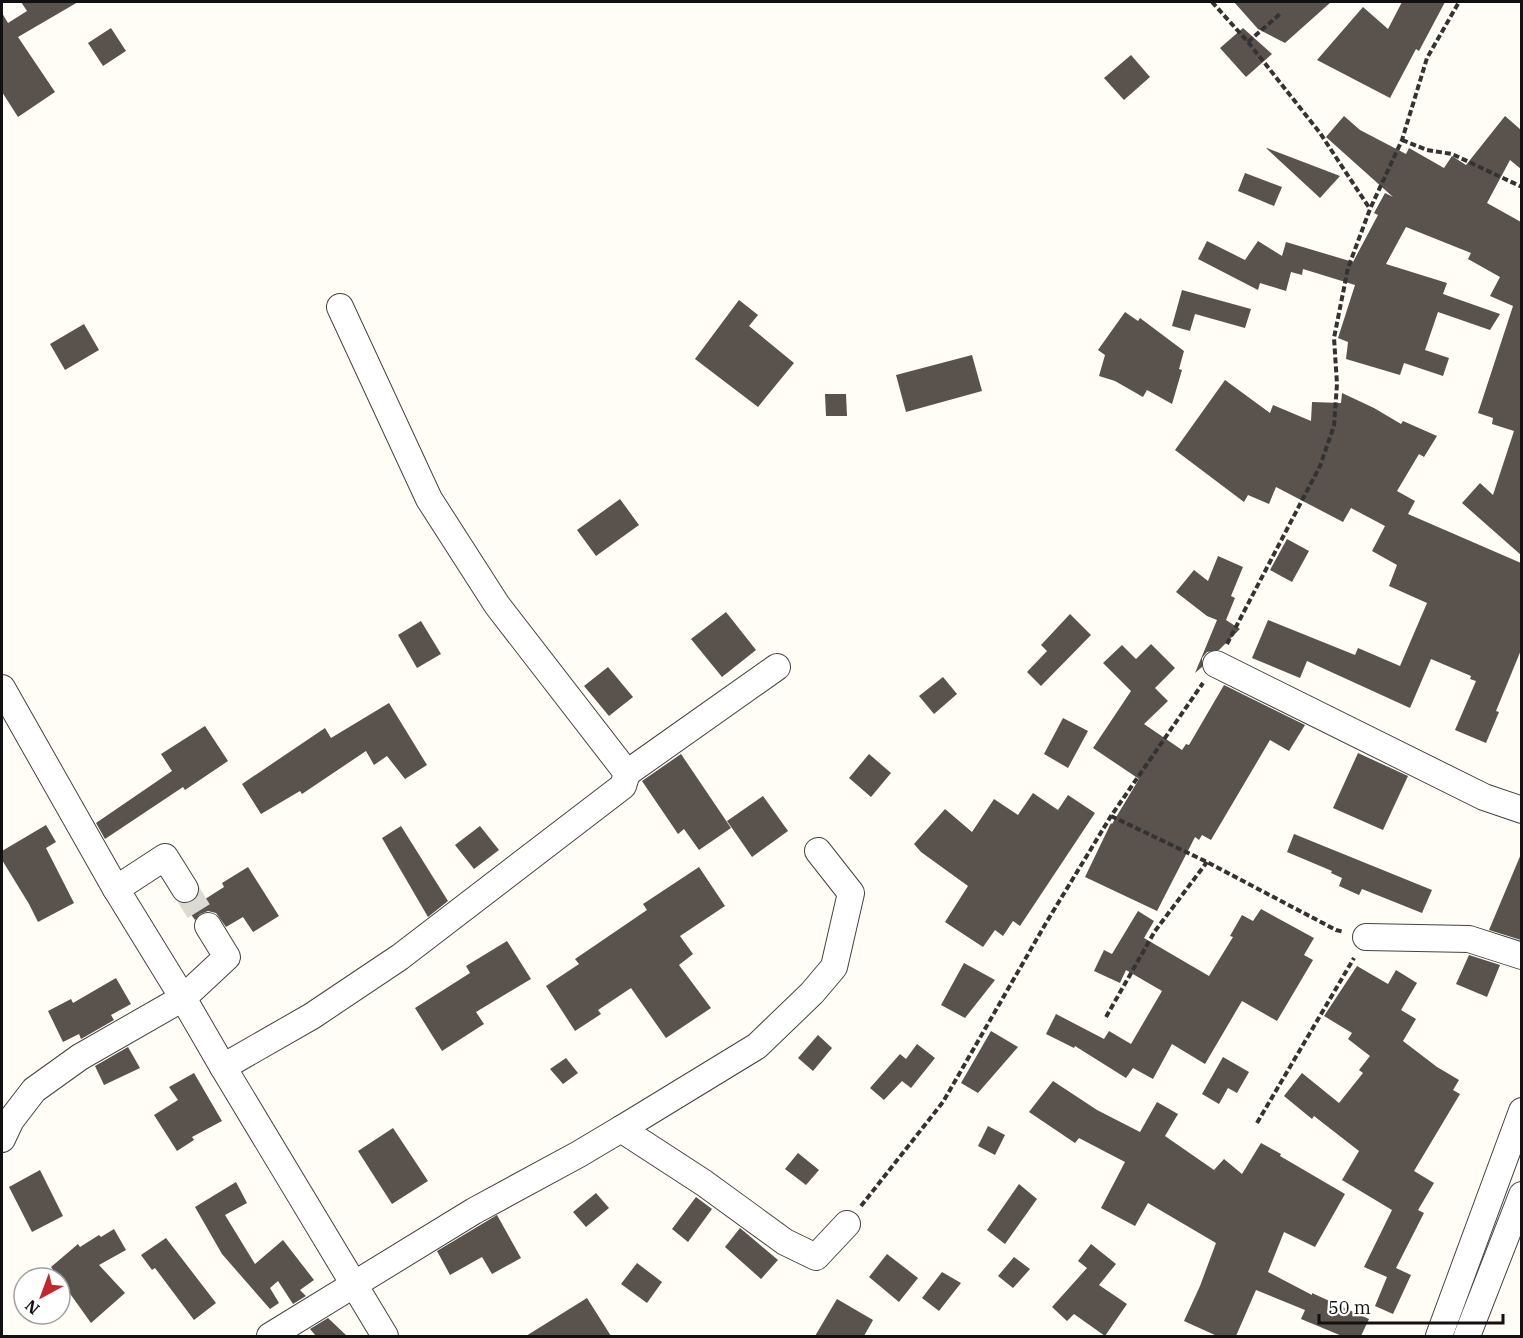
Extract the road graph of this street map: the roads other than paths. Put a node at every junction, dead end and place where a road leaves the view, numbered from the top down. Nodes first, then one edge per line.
1 (340, 307) dead end
2 (1216, 664) road end
3 (777, 667) dead end
4 (2, 688) edge
5 (627, 773) junction
6 (1521, 810) edge
7 (818, 851) dead end
8 (116, 889) junction
9 (185, 889) tunnel mouth
10 (208, 926) tunnel mouth
11 (1366, 937) road end
12 (1521, 956) edge
13 (183, 998) junction
14 (223, 1067) junction
15 (1521, 1110) edge
16 (621, 1129) junction
17 (2, 1139) edge
18 (1521, 1196) edge
19 (847, 1224) road end
20 (1471, 1253) junction
21 (1496, 1263) junction
22 (354, 1287) junction
23 (270, 1336) edge
24 (385, 1336) edge
25 (1439, 1336) edge
26 (1467, 1336) edge

1 - 5 street
2 - 6 street
3 - 5 street
4 - 8 street
5 - 14 street
7 - 16 street
8 - 9 street
8 - 13 street
10 - 13 street
11 - 12 street
13 - 14 street
13 - 17 street
14 - 22 street
15 - 20 street
16 - 19 street
16 - 22 street
18 - 21 street
20 - 21 street
20 - 25 street
21 - 26 street
22 - 23 street
22 - 24 street

